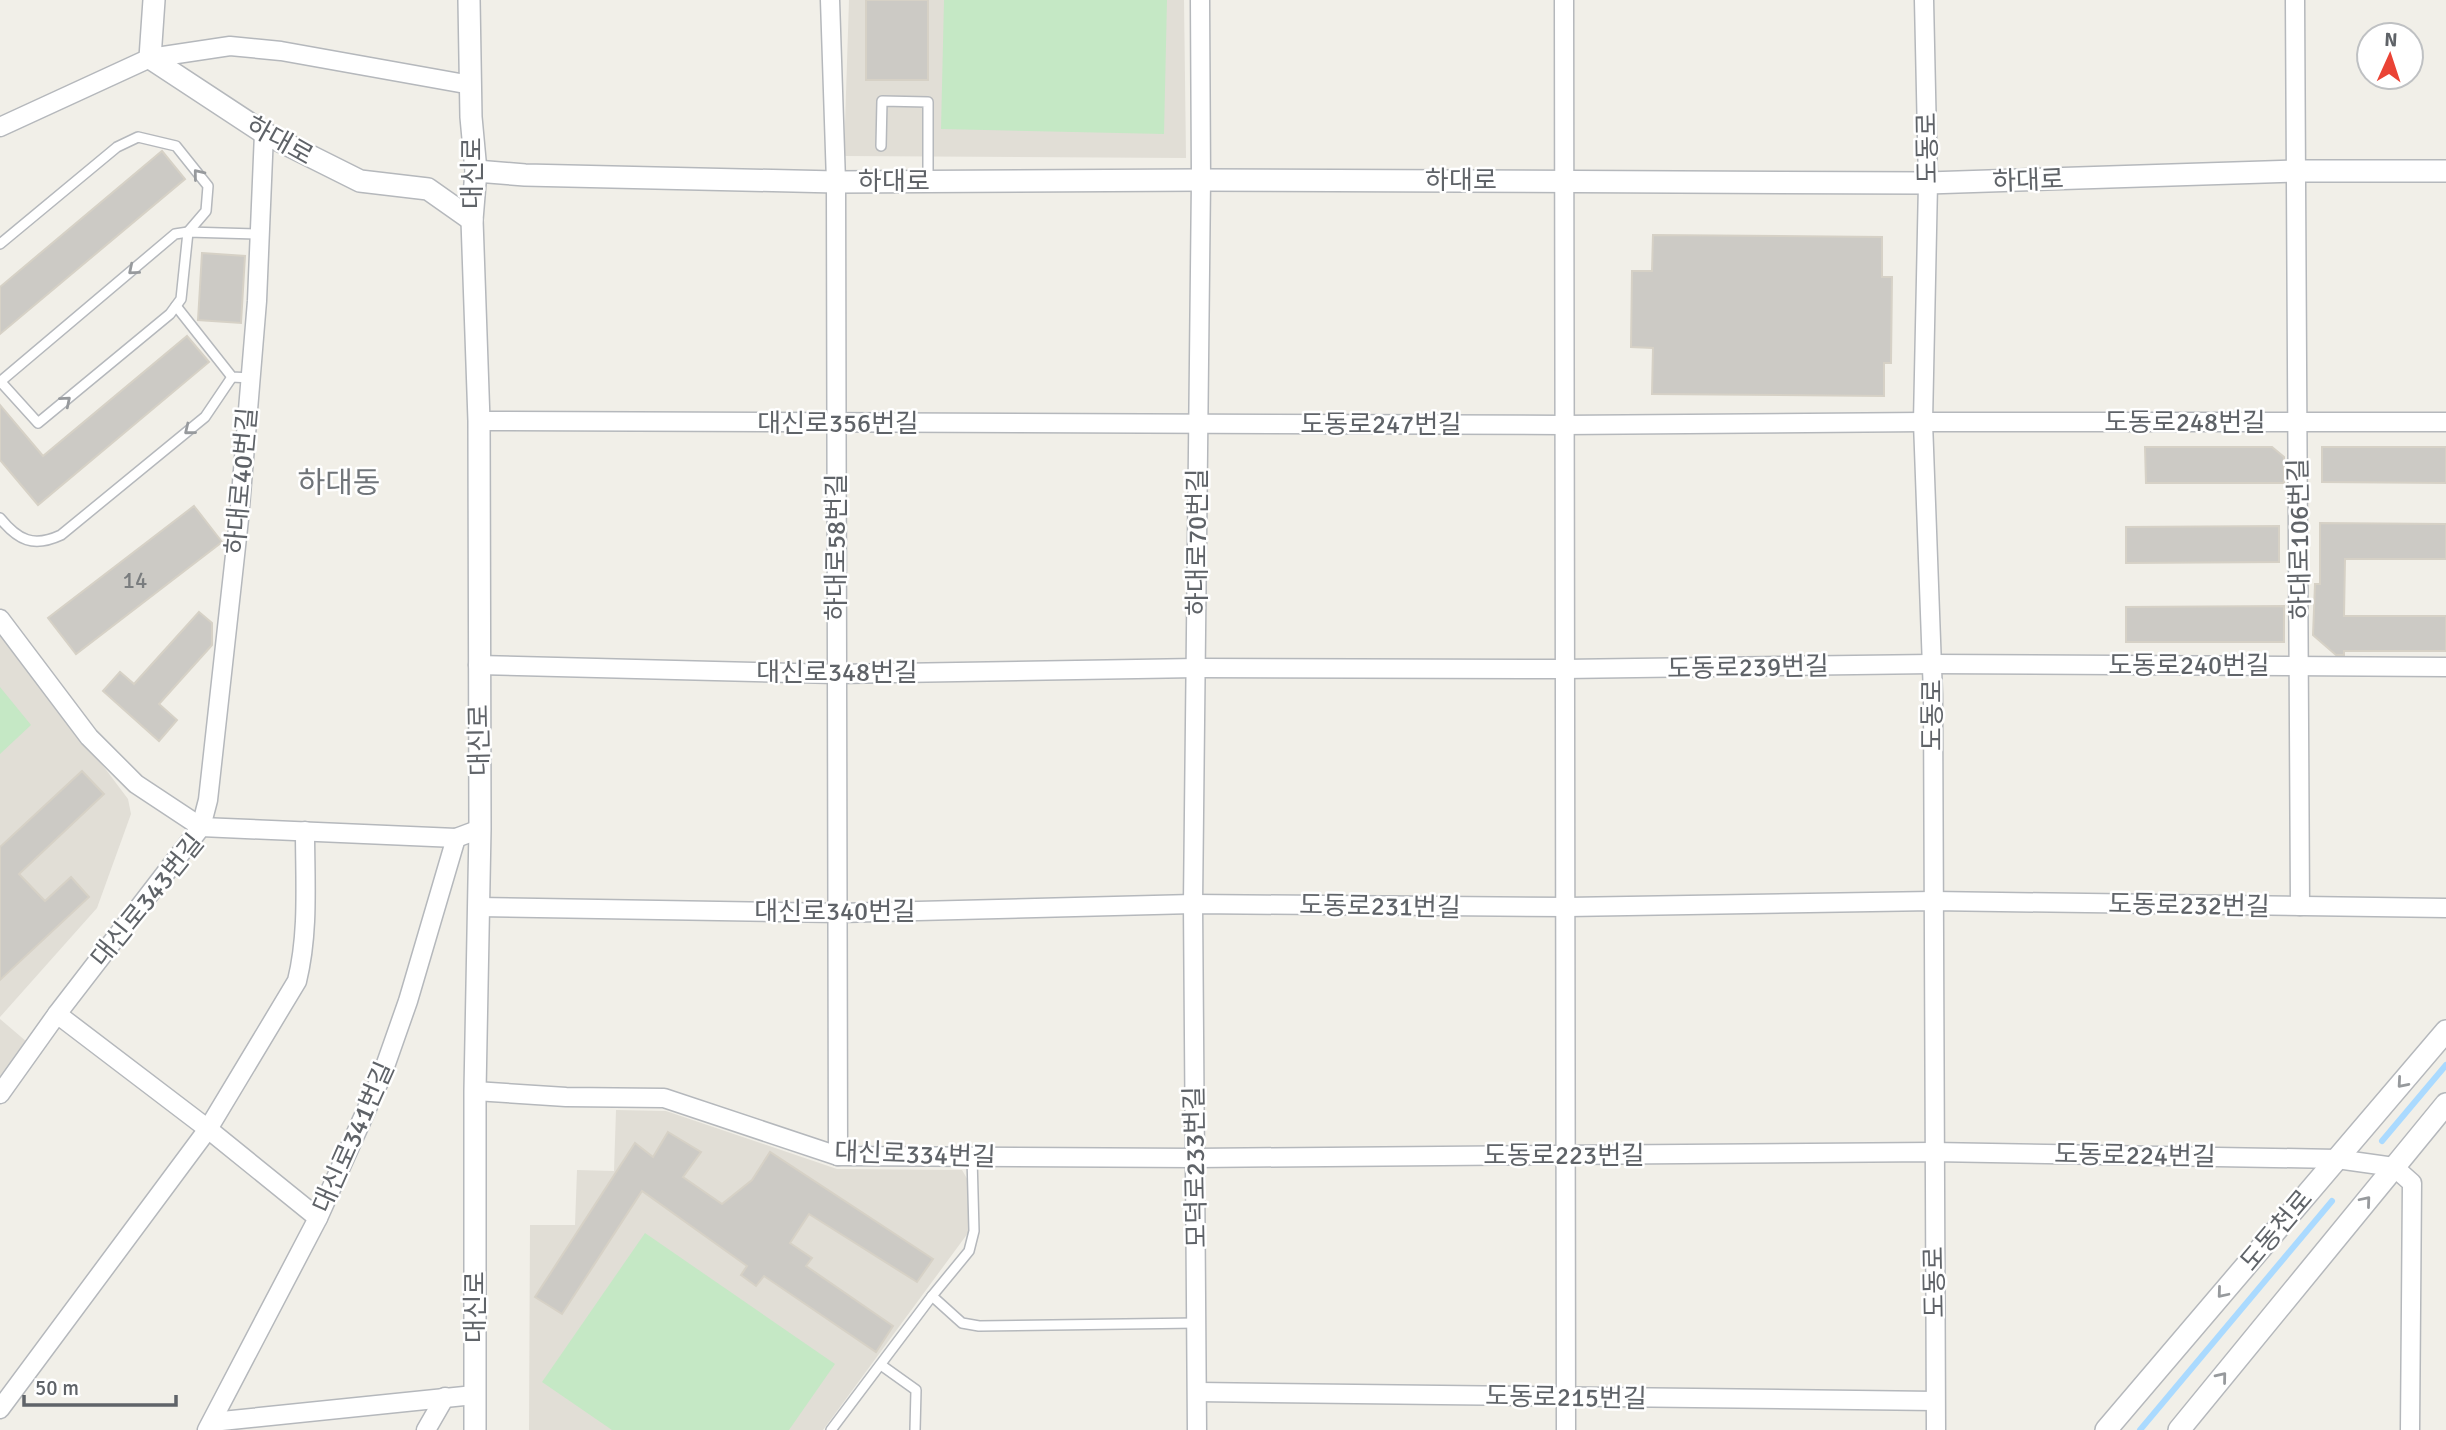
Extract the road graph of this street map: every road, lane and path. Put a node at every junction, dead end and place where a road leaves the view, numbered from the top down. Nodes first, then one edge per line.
1 (154, 0) edge
2 (469, 0) edge
3 (830, 0) edge
4 (1200, 0) edge
5 (1564, 0) edge
6 (1924, 0) edge
7 (2295, 0) edge
8 (150, 58) junction
9 (471, 85) junction
10 (0, 127) edge
11 (264, 134) junction
12 (881, 146) dead end
13 (476, 171) junction
14 (2297, 171) junction
15 (2446, 171) edge
16 (1201, 180) junction
17 (1564, 180) junction
18 (928, 181) junction
19 (836, 182) junction
20 (1928, 183) junction
21 (472, 220) junction
22 (188, 232) junction
23 (260, 234) junction
24 (0, 244) edge
25 (176, 306) junction
26 (241, 378) junction
27 (0, 381) edge
28 (479, 421) junction
29 (1923, 422) junction
30 (2298, 422) junction
31 (2446, 422) edge
32 (836, 423) junction
33 (1198, 423) junction
34 (1563, 425) junction
35 (0, 518) edge
36 (0, 619) edge
37 (1932, 664) junction
38 (478, 665) junction
39 (2301, 666) junction
40 (2446, 667) edge
41 (1196, 668) junction
42 (1564, 669) junction
43 (836, 674) junction
44 (201, 827) junction
45 (480, 829) junction
46 (304, 831) junction
47 (456, 838) junction
48 (1933, 901) junction
49 (1192, 904) junction
50 (2300, 906) junction
51 (478, 907) junction
52 (1567, 907) junction
53 (2446, 908) edge
54 (838, 913) junction
55 (57, 1014) junction
56 (2446, 1031) edge
57 (475, 1091) junction
58 (0, 1094) edge
59 (2446, 1104) edge
60 (208, 1129) junction
61 (1933, 1152) junction
62 (1564, 1155) junction
63 (838, 1156) junction
64 (972, 1157) junction
65 (1195, 1158) junction
66 (2337, 1158) junction
67 (2395, 1167) junction
68 (318, 1217) junction
69 (932, 1296) junction
70 (1197, 1324) junction
71 (881, 1366) junction
72 (1198, 1392) junction
73 (474, 1395) junction
74 (1567, 1397) junction
75 (445, 1398) junction
76 (1936, 1401) junction
77 (0, 1409) edge
78 (210, 1426) edge
79 (425, 1430) edge
80 (475, 1430) edge
81 (831, 1430) edge
82 (915, 1430) edge
83 (1197, 1430) edge
84 (1566, 1430) edge
85 (1936, 1430) edge
86 (2106, 1430) edge
87 (2179, 1430) edge
88 (2410, 1430) edge

1 - 8 street
2 - 9 street, 대신로
3 - 19 street, 하대로58번길
4 - 16 street, 하대로70번길
5 - 17 street
6 - 20 street, 도동로
7 - 14 street, 하대로106번길
8 - 9 street
8 - 10 street
8 - 11 street, 하대로
9 - 13 street, 대신로
11 - 21 street, 하대로
11 - 23 street, 하대로40번길
12 - 18 lane
13 - 19 street, 하대로
13 - 21 street, 대신로
14 - 15 street, 하대로
14 - 20 street, 하대로
14 - 30 street, 하대로106번길
16 - 17 street, 하대로
16 - 18 street, 하대로
16 - 33 street, 하대로70번길
17 - 20 street, 하대로
17 - 34 street
18 - 19 street, 하대로
19 - 32 street, 하대로58번길
20 - 29 street, 도동로
21 - 28 street, 대신로
22 - 23 lane
22 -> 24 lane
22 - 25 lane
22 -> 27 lane
23 - 26 street, 하대로40번길
25 - 26 lane
27 -> 25 lane
26 -> 35 lane
26 - 44 street, 하대로40번길
28 - 32 street, 대신로356번길
28 - 38 street, 대신로
29 - 30 street, 도동로248번길
29 - 34 street, 도동로247번길
29 - 37 street, 도동로
30 - 31 street, 도동로248번길
30 - 39 street, 하대로106번길
32 - 33 street, 대신로356번길
32 - 43 street, 하대로58번길
33 - 34 street, 도동로247번길
33 - 41 street, 하대로70번길
34 - 42 street
36 - 44 street
37 - 39 street, 도동로240번길
37 - 42 street, 도동로239번길
37 - 48 street, 도동로
38 - 43 street, 대신로348번길
38 - 45 street, 대신로
39 - 40 street, 도동로240번길
39 - 50 street, 하대로106번길
41 - 42 street, 도동로239번길
41 - 43 street, 대신로348번길
41 - 49 street, 하대로70번길
42 - 52 street
43 - 54 street, 하대로58번길
44 - 46 street, 대신로343번길
44 - 55 street, 대신로343번길
45 - 47 street, 대신로343번길
45 - 51 street, 대신로
46 - 47 street, 대신로343번길
46 - 60 street
47 - 68 street, 대신로341번길
48 - 50 street, 도동로232번길
48 - 52 street, 도동로231번길
48 - 61 street, 도동로
49 - 52 street, 도동로231번길
49 - 54 street, 대신로340번길
49 - 65 street, 모덕로233번길
50 - 53 street, 도동로232번길
51 - 54 street, 대신로340번길
51 - 57 street, 대신로
52 - 62 street
54 - 63 street, 하대로58번길
55 - 58 street, 대신로343번길
55 - 60 street
56 -> 66 street, 도동천로
57 - 63 street, 대신로334번길
57 - 73 street, 대신로
59 - 67 street, 도동천로
60 - 68 street
60 - 77 street
61 - 62 street, 도동로223번길
61 - 66 street, 도동로224번길
61 - 76 street, 도동로
62 - 65 street, 도동로223번길
62 - 74 street
63 - 64 street, 대신로334번길
64 - 65 street, 대신로334번길
64 - 69 lane
65 - 70 street, 모덕로233번길
66 - 67 street, 도동로224번길
66 -> 86 street, 도동천로
87 -> 67 street, 도동천로
67 - 88 street
68 - 78 street, 대신로341번길
69 - 70 lane
69 - 71 lane
70 - 72 street, 모덕로233번길
71 - 81 lane
71 - 82 lane
72 - 74 street, 도동로215번길
72 - 83 street, 모덕로233번길
73 - 75 street
73 - 80 street, 대신로
74 - 76 street, 도동로215번길
74 - 84 street
75 - 78 street
75 - 79 street
76 - 85 street, 도동로

